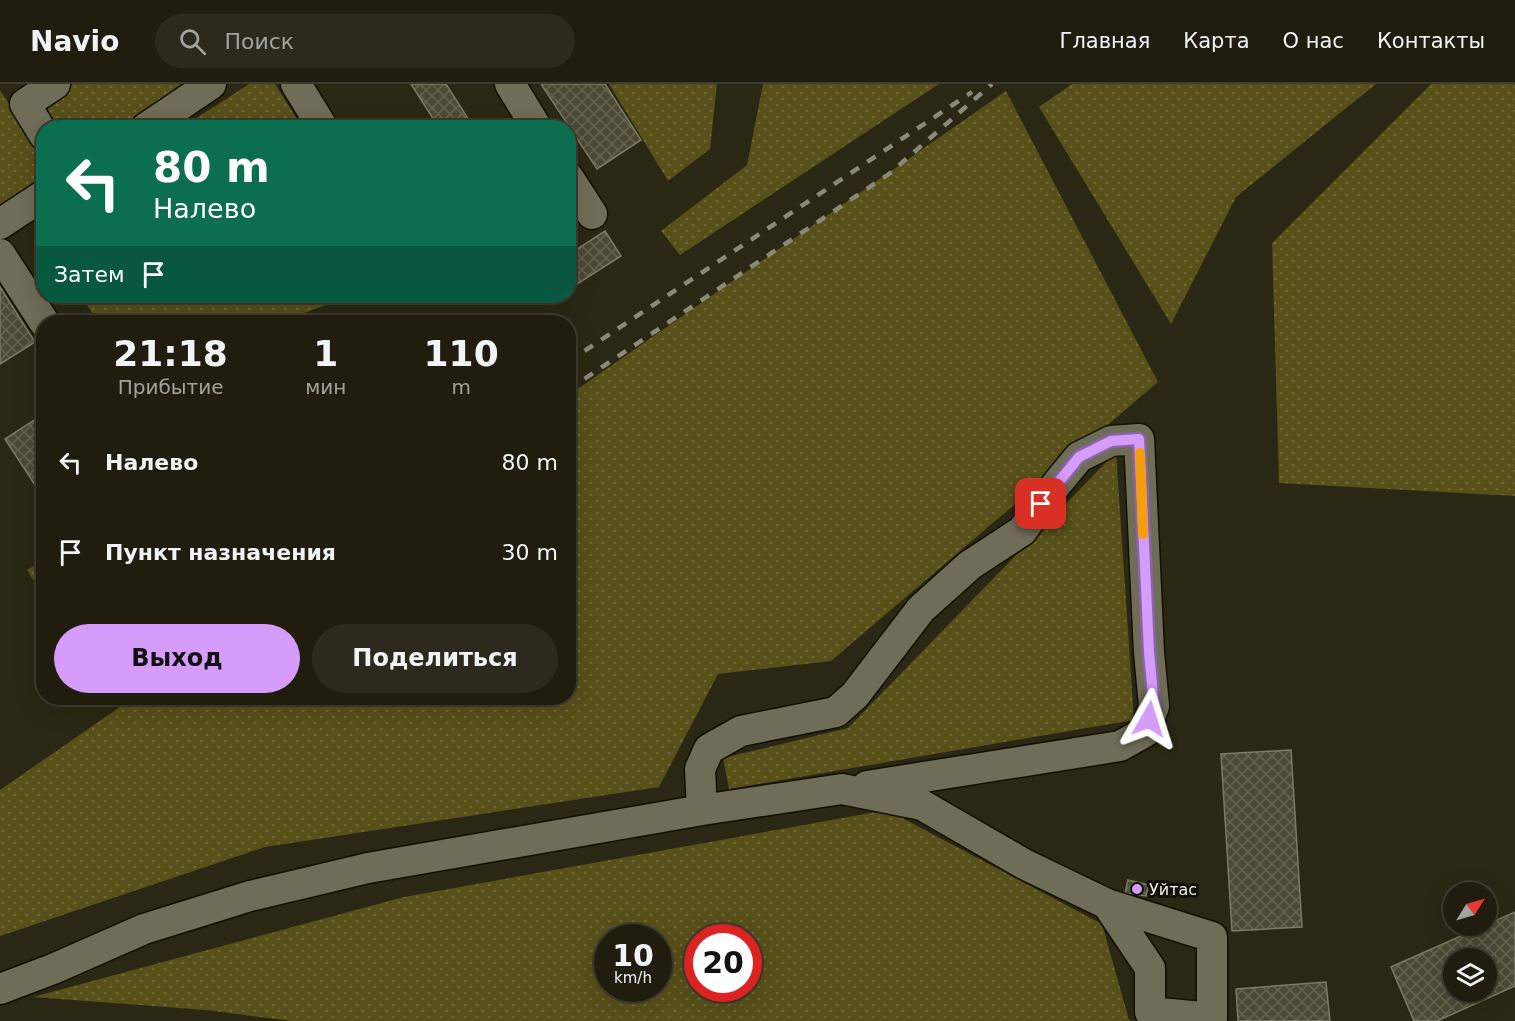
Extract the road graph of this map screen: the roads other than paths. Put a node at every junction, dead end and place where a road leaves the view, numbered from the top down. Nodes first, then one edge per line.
1 (55, 84) edge
2 (211, 84) edge
3 (296, 84) edge
4 (510, 84) edge
5 (158, 120) edge
6 (318, 120) edge
7 (532, 120) edge
8 (36, 122) edge
9 (576, 189) edge
10 (36, 200) edge
11 (592, 214) dead end
12 (0, 224) edge
13 (0, 254) edge
14 (39, 315) edge
15 (842, 789) junction
16 (702, 810) junction
17 (1107, 904) dead end
18 (0, 988) edge

1 - 8 street
2 - 5 street
3 - 6 street
4 - 7 street
9 - 11 street
10 - 12 street
13 - 14 street
15 - 16 street
15 - 16 street
15 - 17 street
16 - 18 street

